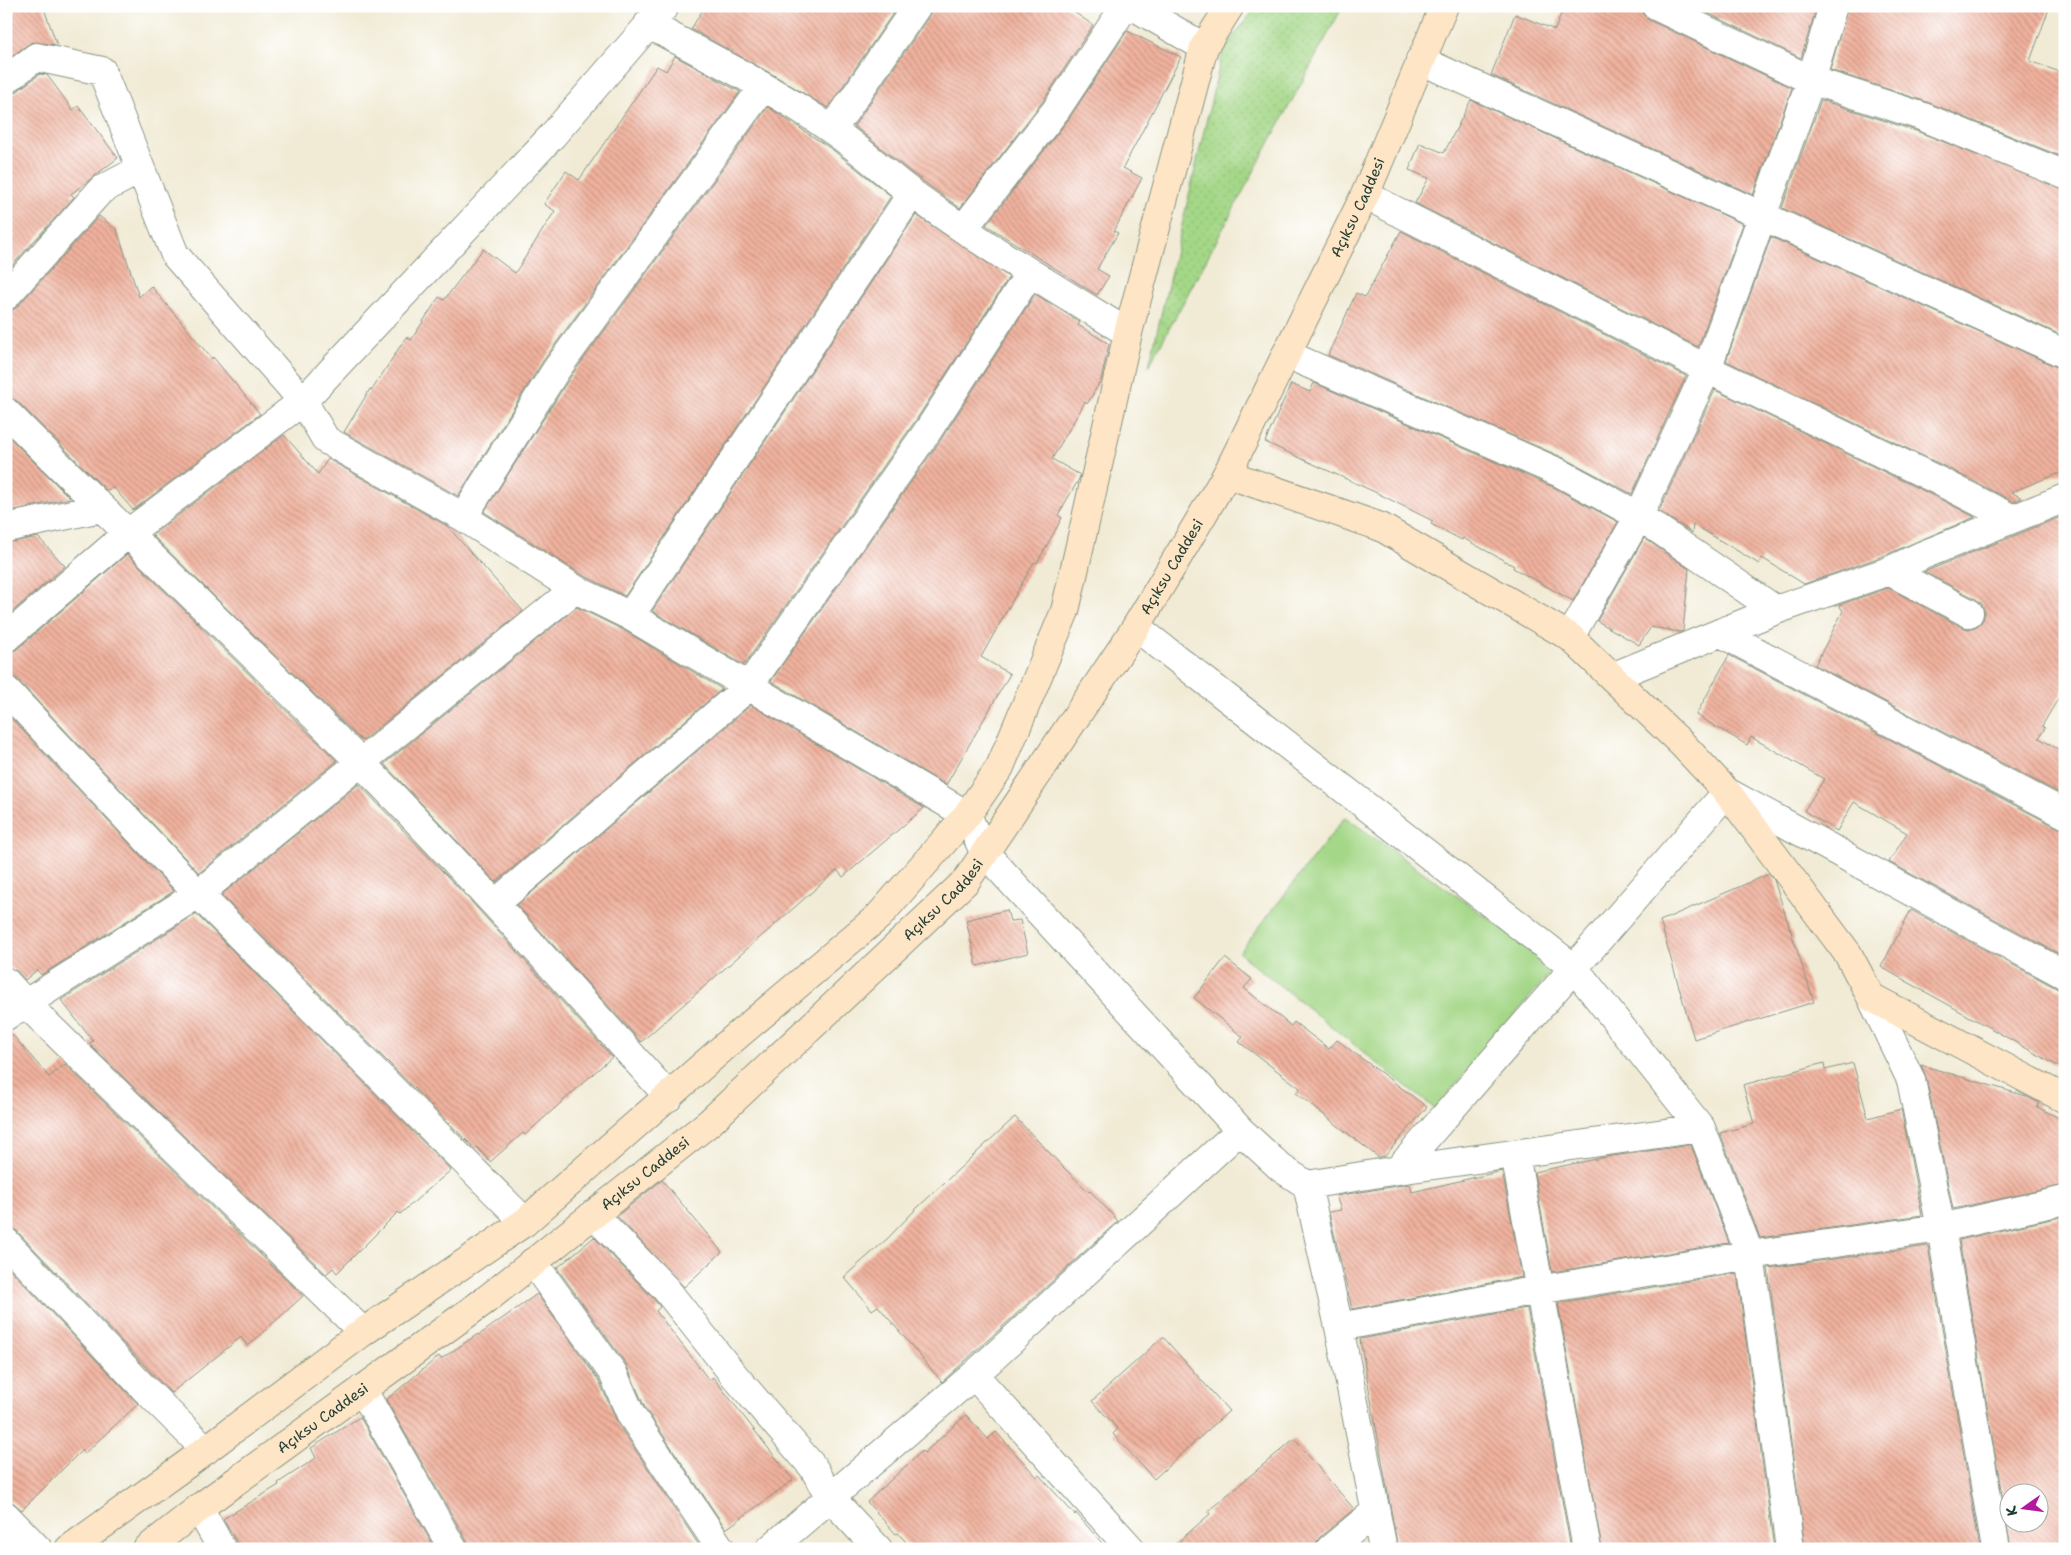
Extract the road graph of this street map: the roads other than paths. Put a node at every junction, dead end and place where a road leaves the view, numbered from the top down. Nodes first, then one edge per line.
1 (917, 6) edge
2 (1125, 6) edge
3 (1133, 6) edge
4 (1230, 6) edge
5 (1444, 6) edge
6 (1656, 6) edge
7 (1833, 6) edge
8 (657, 15) edge
9 (1204, 47) junction
10 (1420, 60) junction
11 (6, 80) edge
12 (1811, 80) junction
13 (762, 87) junction
14 (832, 130) junction
15 (141, 169) junction
16 (2065, 175) edge
17 (912, 193) junction
18 (1365, 195) junction
19 (1762, 216) junction
20 (963, 229) junction
21 (1030, 273) junction
22 (6, 296) edge
23 (1128, 332) junction
24 (1286, 354) junction
25 (2065, 354) edge
26 (1707, 369) junction
27 (303, 401) junction
28 (6, 412) edge
29 (1227, 474) junction
30 (2065, 498) edge
31 (101, 508) junction
32 (463, 516) junction
33 (1639, 516) junction
34 (2012, 518) junction
35 (6, 528) edge
36 (126, 534) junction
37 (1889, 571) junction
38 (575, 589) junction
39 (1776, 610) junction
40 (1969, 613) dead end
41 (630, 616) junction
42 (1136, 627) junction
43 (1722, 632) junction
44 (1570, 637) junction
45 (6, 638) edge
46 (1612, 677) junction
47 (748, 688) junction
48 (6, 690) edge
49 (360, 762) junction
50 (1727, 792) junction
51 (2065, 814) edge
52 (967, 815) junction
53 (984, 852) junction
54 (198, 894) junction
55 (496, 903) junction
56 (1574, 969) junction
57 (2065, 975) edge
58 (6, 982) edge
59 (1871, 997) junction
60 (16, 1010) edge
61 (669, 1097) junction
62 (2065, 1099) edge
63 (1701, 1128) junction
64 (1240, 1130) junction
65 (1515, 1154) junction
66 (1398, 1170) junction
67 (1307, 1185) junction
68 (2065, 1200) edge
69 (593, 1214) junction
70 (524, 1222) junction
71 (1941, 1228) junction
72 (6, 1242) edge
73 (1750, 1254) junction
74 (532, 1262) junction
75 (1538, 1290) junction
76 (1340, 1328) junction
77 (363, 1332) junction
78 (974, 1375) junction
79 (362, 1389) junction
80 (206, 1450) junction
81 (830, 1497) junction
82 (199, 1508) junction
83 (1376, 1511) junction
84 (6, 1516) edge
85 (38, 1549) edge
86 (69, 1549) edge
87 (147, 1549) edge
88 (222, 1549) edge
89 (454, 1549) edge
90 (722, 1549) edge
91 (770, 1549) edge
92 (878, 1549) edge
93 (1131, 1549) edge
94 (1330, 1549) edge
95 (1382, 1549) edge
96 (1587, 1549) edge
97 (1790, 1549) edge
98 (1996, 1549) edge

1 - 14 street
2 - 20 street
3 - 9 street
4 - 9 main road
5 - 10 main road, Açıksu Caddesi
6 - 12 street
7 - 12 street
8 - 13 street
8 - 27 street
9 - 23 main road
10 - 18 main road, Açıksu Caddesi
10 - 19 street
11 - 15 street
12 - 16 street
12 - 19 street
13 - 14 street
13 - 32 street
14 - 17 street
15 - 22 street
15 - 27 street
17 - 20 street
17 - 41 street
18 - 24 main road, Açıksu Caddesi
18 - 26 street
19 - 25 street
19 - 26 street
20 - 21 street
21 - 23 street
21 - 47 street
23 - 52 main road
24 - 29 main road, Açıksu Caddesi
24 - 33 street
26 - 33 street
26 - 34 street
27 - 32 street
27 - 36 street
28 - 31 street
29 - 42 main road, Açıksu Caddesi
29 - 44 main road
30 - 34 street
31 - 35 street
31 - 36 street
32 - 38 street
33 - 39 street
33 - 44 street
34 - 37 street
36 - 45 street
36 - 49 street
37 - 39 street
37 - 40 street
38 - 41 street
38 - 49 street
39 - 43 street
41 - 47 street
42 - 53 main road, Açıksu Caddesi
42 - 56 street
43 - 46 street
43 - 51 street
44 - 46 main road
46 - 50 main road
47 - 52 street
47 - 55 street
48 - 54 street
49 - 54 street
49 - 55 street
50 - 56 street
50 - 57 street
50 - 59 main road
52 - 53 street
52 - 61 main road
53 - 64 street
53 - 69 main road, Açıksu Caddesi
54 - 60 street
54 - 70 street
55 - 61 street
56 - 63 street
56 - 66 street
58 - 60 street
59 - 62 main road
59 - 71 street
60 - 77 street
61 - 70 main road
63 - 65 street
63 - 73 street
64 - 67 street
64 - 78 street
65 - 66 street
65 - 75 street
66 - 67 street
67 - 76 street
68 - 71 street
69 - 74 main road, Açıksu Caddesi
69 - 81 street
70 - 77 main road
71 - 73 street
71 - 98 street
72 - 80 street
73 - 75 street
73 - 97 street
74 - 79 main road, Açıksu Caddesi
74 - 90 street
75 - 76 street
75 - 96 street
76 - 83 street
77 - 80 main road
78 - 81 street
78 - 93 street
79 - 82 main road, Açıksu Caddesi
79 - 89 street
80 - 86 main road
81 - 91 street
81 - 92 street
82 - 87 main road, Açıksu Caddesi
82 - 88 street
83 - 94 street
83 - 95 street
84 - 85 street

